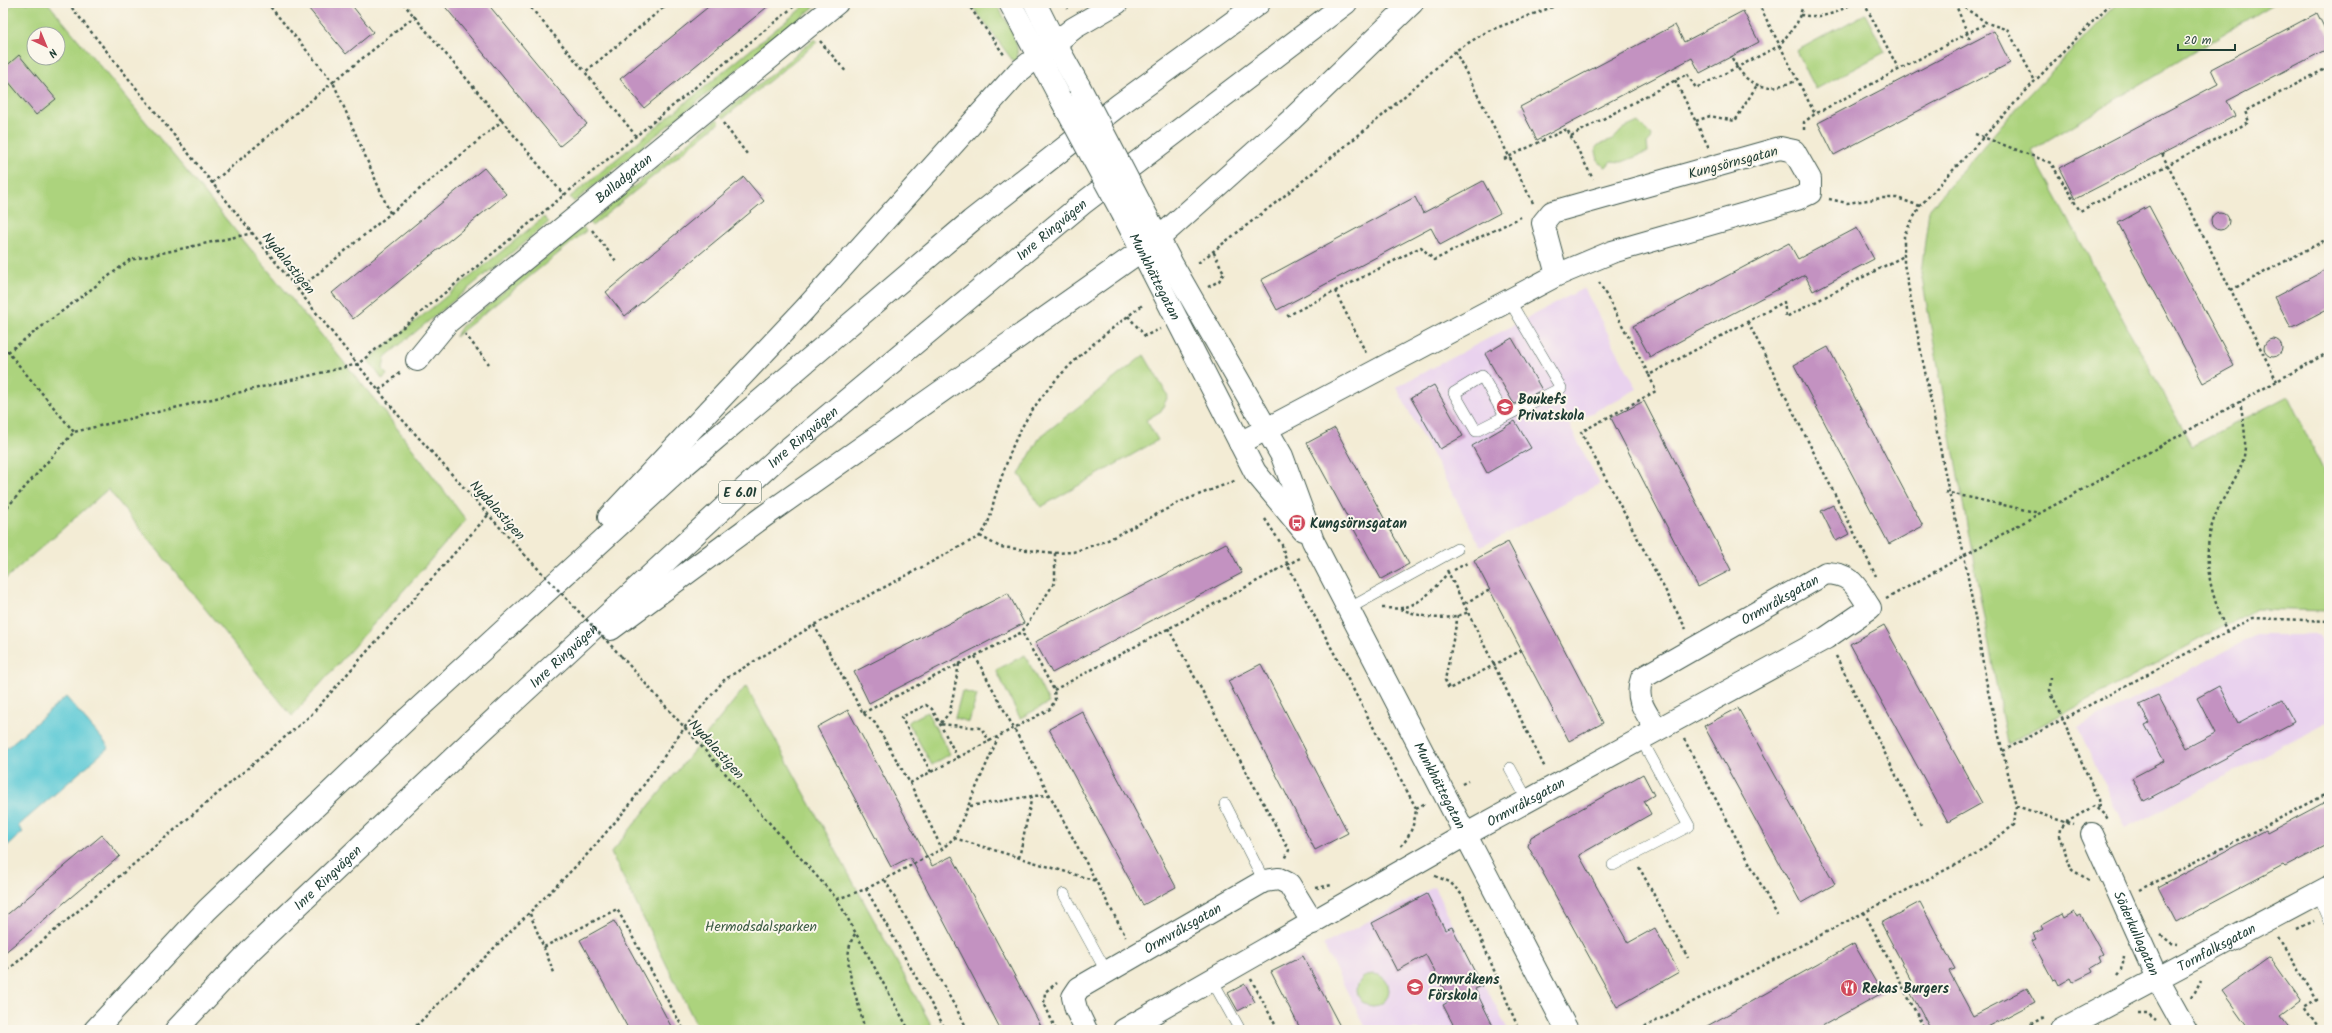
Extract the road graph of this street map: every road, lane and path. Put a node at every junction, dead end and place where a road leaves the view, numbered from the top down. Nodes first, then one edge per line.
1 (68, 3) edge
2 (267, 3) edge
3 (404, 3) edge
4 (528, 3) edge
5 (659, 3) edge
6 (669, 3) edge
7 (798, 3) edge
8 (837, 3) edge
9 (1010, 3) edge
10 (1036, 3) edge
11 (1117, 3) edge
12 (1259, 3) edge
13 (1346, 3) edge
14 (1412, 3) edge
15 (1563, 3) edge
16 (1758, 3) edge
17 (1804, 3) edge
18 (1853, 3) edge
19 (1864, 3) edge
20 (1954, 3) edge
21 (1961, 3) edge
22 (2110, 3) edge
23 (663, 8) junction
24 (1800, 15) junction
25 (415, 16) junction
26 (1987, 23) junction
27 (808, 26) junction
28 (1966, 32) junction
29 (1971, 42) dead end
30 (1779, 46) junction
31 (1046, 49) junction
32 (1455, 51) junction
33 (1732, 58) dead end
34 (2329, 67) edge
35 (1737, 68) junction
36 (1898, 68) junction
37 (585, 72) junction
38 (846, 73) dead end
39 (1675, 80) junction
40 (1796, 81) junction
41 (2035, 81) junction
42 (333, 82) junction
43 (1757, 85) junction
44 (710, 107) junction
45 (1815, 114) junction
46 (502, 121) junction
47 (1696, 121) junction
48 (1804, 130) dead end
49 (1975, 134) dead end
50 (636, 136) junction
51 (1571, 136) junction
52 (1982, 138) junction
53 (1711, 151) dead end
54 (748, 154) dead end
55 (2162, 154) dead end
56 (1509, 157) junction
57 (1504, 160) dead end
58 (2168, 165) junction
59 (1594, 181) dead end
60 (212, 183) junction
61 (1810, 193) junction
62 (564, 195) junction
63 (1920, 206) junction
64 (1133, 211) junction
65 (390, 213) junction
66 (579, 215) junction
67 (1521, 217) dead end
68 (1543, 223) junction
69 (253, 233) junction
70 (2329, 238) edge
71 (1150, 244) junction
72 (1213, 251) junction
73 (1904, 256) junction
74 (616, 261) dead end
75 (1198, 263) dead end
76 (1557, 275) junction
77 (1599, 282) dead end
78 (1205, 288) dead end
79 (298, 290) junction
80 (2231, 290) junction
81 (1335, 291) junction
82 (1510, 300) junction
83 (1144, 304) dead end
84 (1128, 316) junction
85 (1287, 316) dead end
86 (1158, 322) dead end
87 (1748, 322) junction
88 (1162, 328) junction
89 (464, 333) dead end
90 (1165, 335) dead end
91 (3, 346) edge
92 (8, 352) junction
93 (2329, 352) edge
94 (417, 360) joint
95 (1369, 360) dead end
96 (358, 364) junction
97 (489, 364) dead end
98 (1649, 375) junction
99 (2277, 381) junction
100 (379, 390) junction
101 (2240, 401) junction
102 (1505, 416) junction
103 (1266, 429) junction
104 (74, 432) junction
105 (1240, 443) junction
106 (1255, 472) junction
107 (1945, 492) dead end
108 (1949, 493) junction
109 (3, 512) edge
110 (2039, 513) junction
111 (489, 514) junction
112 (1265, 518) dead end
113 (980, 536) junction
114 (1315, 545) junction
115 (1457, 550) dead end
116 (1055, 553) junction
117 (1964, 555) junction
118 (1441, 558) junction
119 (1469, 562) dead end
120 (1287, 564) junction
121 (1449, 572) junction
122 (1877, 578) dead end
123 (1490, 590) dead end
124 (1880, 599) junction
125 (1465, 603) junction
126 (1375, 609) dead end
127 (1400, 609) junction
128 (1348, 610) junction
129 (1469, 612) junction
130 (1458, 615) junction
131 (2329, 621) edge
132 (814, 625) junction
133 (1168, 628) junction
134 (1022, 632) junction
135 (2227, 632) junction
136 (1826, 638) junction
137 (1696, 648) junction
138 (1522, 650) dead end
139 (975, 656) junction
140 (473, 657) junction
141 (959, 664) junction
142 (1496, 665) junction
143 (2051, 677) dead end
144 (1054, 690) junction
145 (863, 713) junction
146 (2063, 719) junction
147 (940, 724) junction
148 (685, 727) junction
149 (1016, 728) junction
150 (483, 730) junction
151 (1649, 735) junction
152 (1682, 735) dead end
153 (999, 737) junction
154 (990, 742) junction
155 (2003, 751) junction
156 (958, 758) junction
157 (1510, 768) dead end
158 (931, 772) junction
159 (910, 783) junction
160 (1554, 786) junction
161 (2329, 793) edge
162 (1051, 795) junction
163 (1032, 796) junction
164 (1528, 801) junction
165 (1224, 804) dead end
166 (970, 806) junction
167 (2016, 806) junction
168 (2099, 810) dead end
169 (1922, 825) dead end
170 (2092, 834) joint
171 (1465, 835) junction
172 (954, 838) junction
173 (1406, 842) junction
174 (942, 849) junction
175 (1397, 849) dead end
176 (1633, 855) junction
177 (1019, 858) junction
178 (1416, 863) junction
179 (1613, 865) dead end
180 (1275, 871) junction
181 (884, 880) junction
182 (1097, 881) junction
183 (1336, 883) dead end
184 (1312, 887) dead end
185 (866, 889) junction
186 (2139, 890) dead end
187 (2324, 890) edge
188 (1064, 894) dead end
189 (837, 900) junction
190 (1864, 912) junction
191 (530, 914) junction
192 (1777, 915) dead end
193 (2329, 919) edge
194 (1313, 922) junction
195 (855, 934) junction
196 (2278, 938) dead end
197 (544, 947) junction
198 (1136, 955) junction
199 (1688, 958) dead end
200 (1242, 963) junction
201 (1106, 971) junction
202 (3, 974) edge
203 (555, 975) dead end
204 (2157, 978) junction
205 (1212, 980) junction
206 (1062, 981) dead end
207 (2136, 1013) dead end
208 (2158, 1022) dead end
209 (1566, 1029) edge
210 (95, 1030) edge
211 (176, 1030) edge
212 (412, 1030) edge
213 (684, 1030) edge
214 (864, 1030) edge
215 (909, 1030) edge
216 (946, 1030) edge
217 (968, 1030) edge
218 (1056, 1030) edge
219 (1086, 1030) edge
220 (1124, 1030) edge
221 (1240, 1030) edge
222 (1278, 1030) edge
223 (1519, 1030) edge
224 (1639, 1030) edge
225 (1925, 1030) edge
226 (2061, 1030) edge
227 (2186, 1030) edge
228 (2320, 1030) edge

1 - 60 path, Nydalastigen
2 - 42 path
3 - 25 path
4 - 37 path
5 - 23 path
6 - 23 path
7 - 50 path
8 - 27 main road, Balladgatan
9 - 31 main road, Munkhättegatan
10 - 31 main road, Munkhättegatan
11 - 31 main road
12 - 140 main road
13 - 150 main road, Inre Ringvägen / E 6.01
14 - 71 main road
15 - 32 path
16 - 30 path
17 - 24 path
18 - 24 path
19 - 36 path
20 - 28 path
21 - 26 path
22 - 41 path
23 - 37 path
24 - 30 path
25 - 42 path
25 - 46 path
26 - 28 path
26 - 41 path
27 - 38 path
27 - 44 main road, Balladgatan
28 - 29 path
28 - 36 path
30 - 35 path
30 - 40 path
31 - 64 main road, Munkhättegatan, bridge
31 - 64 main road, Munkhättegatan, bridge
31 - 140 main road
32 - 56 path
32 - 72 path
33 - 35 path
34 - 58 path
35 - 39 path
35 - 43 path
36 - 45 path
37 - 50 path
39 - 47 path
39 - 51 path
40 - 43 path
40 - 45 path
41 - 52 path
42 - 60 path
42 - 65 path
43 - 47 path
44 - 54 path
44 - 66 main road, Balladgatan
45 - 48 path
46 - 62 path
46 - 65 path
47 - 53 path
49 - 52 path
50 - 62 path
51 - 56 path
51 - 59 path
52 - 58 path
52 - 63 path
55 - 58 path
56 - 57 path
56 - 68 path
58 - 80 path
60 - 69 path, Nydalastigen
61 - 63 path
61 - 68 main road, Kungsörnsgatan
61 - 76 main road
62 - 66 path
62 - 96 path
63 - 73 path
64 - 71 main road, Munkhättegatan
65 - 79 path
66 - 74 path
66 - 94 main road, Balladgatan
67 - 81 path
68 - 76 main road
69 - 79 path, Nydalastigen
69 - 92 path
70 - 80 path
71 - 103 main road, Munkhättegatan
71 - 105 main road, Munkhättegatan
71 - 150 main road
72 - 75 path
72 - 78 path
73 - 87 path
73 - 108 path
76 - 82 main road
77 - 98 path
79 - 96 path, Nydalastigen
80 - 99 path
81 - 85 path
81 - 95 path
82 - 102 lane
82 - 103 main road
83 - 84 path
84 - 88 path
84 - 113 path
86 - 88 path
87 - 98 path
87 - 122 path
88 - 90 path
89 - 97 path
91 - 92 path
92 - 104 path
93 - 99 path
94 - 100 path
96 - 100 path, Nydalastigen
96 - 104 path
98 - 137 path
99 - 101 path
100 - 111 path, Nydalastigen
101 - 110 path
101 - 135 path
102 - 102 lane
103 - 105 main road
103 - 114 main road, Munkhättegatan
104 - 109 path
105 - 106 main road, Munkhättegatan
106 - 114 main road, Munkhättegatan
106 - 116 path
107 - 108 path
108 - 110 path
108 - 117 path
110 - 117 path
111 - 148 path, Nydalastigen, bridge
111 - 202 path
112 - 120 path
113 - 116 path
113 - 132 path
114 - 120 path
114 - 128 main road, Munkhättegatan
115 - 118 lane
116 - 134 path
117 - 124 path
117 - 155 path
118 - 121 path
118 - 128 lane
119 - 121 path
120 - 133 path
120 - 173 path
121 - 125 path
121 - 127 path
123 - 125 path
124 - 136 main road, Ormvråksgatan
124 - 137 main road, Ormvråksgatan
125 - 129 path
126 - 127 path
127 - 130 path
128 - 171 main road, Munkhättegatan
129 - 130 path
129 - 142 path
130 - 142 path
131 - 135 path
132 - 145 path
132 - 148 path
133 - 144 path
133 - 180 path
134 - 139 path
134 - 144 path
135 - 146 path
136 - 151 main road, Ormvråksgatan
136 - 169 path
137 - 151 main road, Ormvråksgatan
138 - 142 path
139 - 141 path
139 - 149 path
140 - 210 main road
141 - 145 path
141 - 147 path
142 - 160 path
143 - 146 path
144 - 149 path
145 - 159 path
146 - 155 path
146 - 168 path
147 - 154 path
147 - 156 path
147 - 158 path
148 - 189 path, Nydalastigen
148 - 191 path
149 - 153 path
149 - 162 path
150 - 211 main road, Inre Ringvägen / E 6.01
151 - 160 main road, Ormvråksgatan
151 - 176 lane
152 - 192 path
153 - 154 path
153 - 166 path
154 - 156 path
155 - 167 path
156 - 158 path
157 - 164 lane
158 - 159 path
159 - 174 path
160 - 164 main road, Ormvråksgatan
161 - 186 path
162 - 163 path
162 - 182 path
163 - 166 path
163 - 177 path
164 - 171 main road, Ormvråksgatan
165 - 180 lane
166 - 172 path
167 - 170 path
167 - 190 path
170 - 204 main road, Söderkullagatan
171 - 178 main road, Ormvråksgatan
171 - 209 main road, Munkhättegatan
172 - 174 path
172 - 177 path
173 - 175 path
173 - 178 path
174 - 181 path
176 - 179 lane
176 - 199 path
177 - 182 path
178 - 194 main road, Ormvråksgatan
178 - 223 path
180 - 194 main road
180 - 198 main road, Ormvråksgatan
181 - 185 path
181 - 217 path
182 - 198 path
183 - 184 path
185 - 189 path
185 - 216 path
187 - 193 lane
187 - 204 main road, Tornfalksgatan
188 - 201 lane
189 - 195 path, Nydalastigen
190 - 224 path
190 - 225 path
191 - 197 path
191 - 212 path
194 - 200 main road, Ormvråksgatan
195 - 214 path
195 - 215 path, Nydalastigen
196 - 228 path
197 - 203 path
197 - 213 path
198 - 201 main road, Ormvråksgatan
200 - 205 main road, Ormvråksgatan
200 - 222 path
201 - 219 main road, Ormvråksgatan
204 - 226 main road, Tornfalksgatan
204 - 227 main road, Söderkullagatan
205 - 220 main road, Ormvråksgatan
205 - 221 lane
206 - 218 path
207 - 208 path

